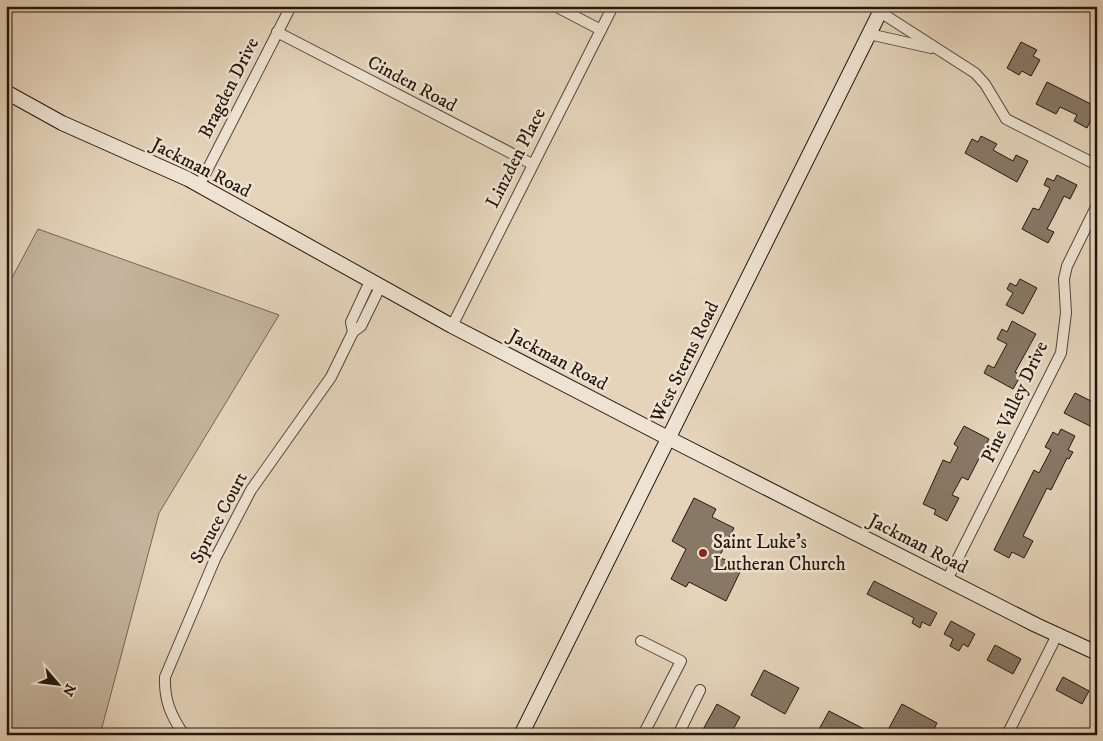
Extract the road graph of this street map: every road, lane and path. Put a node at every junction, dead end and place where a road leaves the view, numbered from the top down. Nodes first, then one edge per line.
1 (290, 6) edge
2 (555, 6) edge
3 (613, 6) edge
4 (882, 9) edge
5 (601, 30) junction
6 (277, 32) junction
7 (869, 34) junction
8 (936, 50) junction
9 (6, 92) edge
10 (532, 164) junction
11 (1097, 165) edge
12 (199, 186) junction
13 (1097, 205) edge
14 (376, 282) junction
15 (452, 326) junction
16 (668, 438) junction
17 (947, 580) junction
18 (1058, 634) junction
19 (640, 641) dead end
20 (1097, 653) edge
21 (700, 690) dead end
22 (184, 735) edge
23 (521, 735) edge
24 (644, 735) edge
25 (678, 735) edge
26 (1007, 735) edge

1 - 6 street, Bragden Drive
2 - 5 street
3 - 5 street, Linzden Place
4 - 7 street, West Sterns Road
4 - 8 street
5 - 10 street, Linzden Place
6 - 10 street, Cinden Road
6 - 12 street, Bragden Drive
7 - 8 street
7 - 16 street, West Sterns Road
8 - 11 street
9 - 12 street, Jackman Road
10 - 15 street, Linzden Place
12 - 14 street, Jackman Road
13 - 17 street, Pine Valley Drive
14 - 15 street, Jackman Road
14 - 22 street, Spruce Court
15 - 16 street, Jackman Road
16 - 17 street, Jackman Road
16 - 23 street, West Sterns Road
17 - 18 street, Jackman Road
18 - 20 street, Jackman Road
18 - 26 street
19 - 24 street
21 - 25 street

